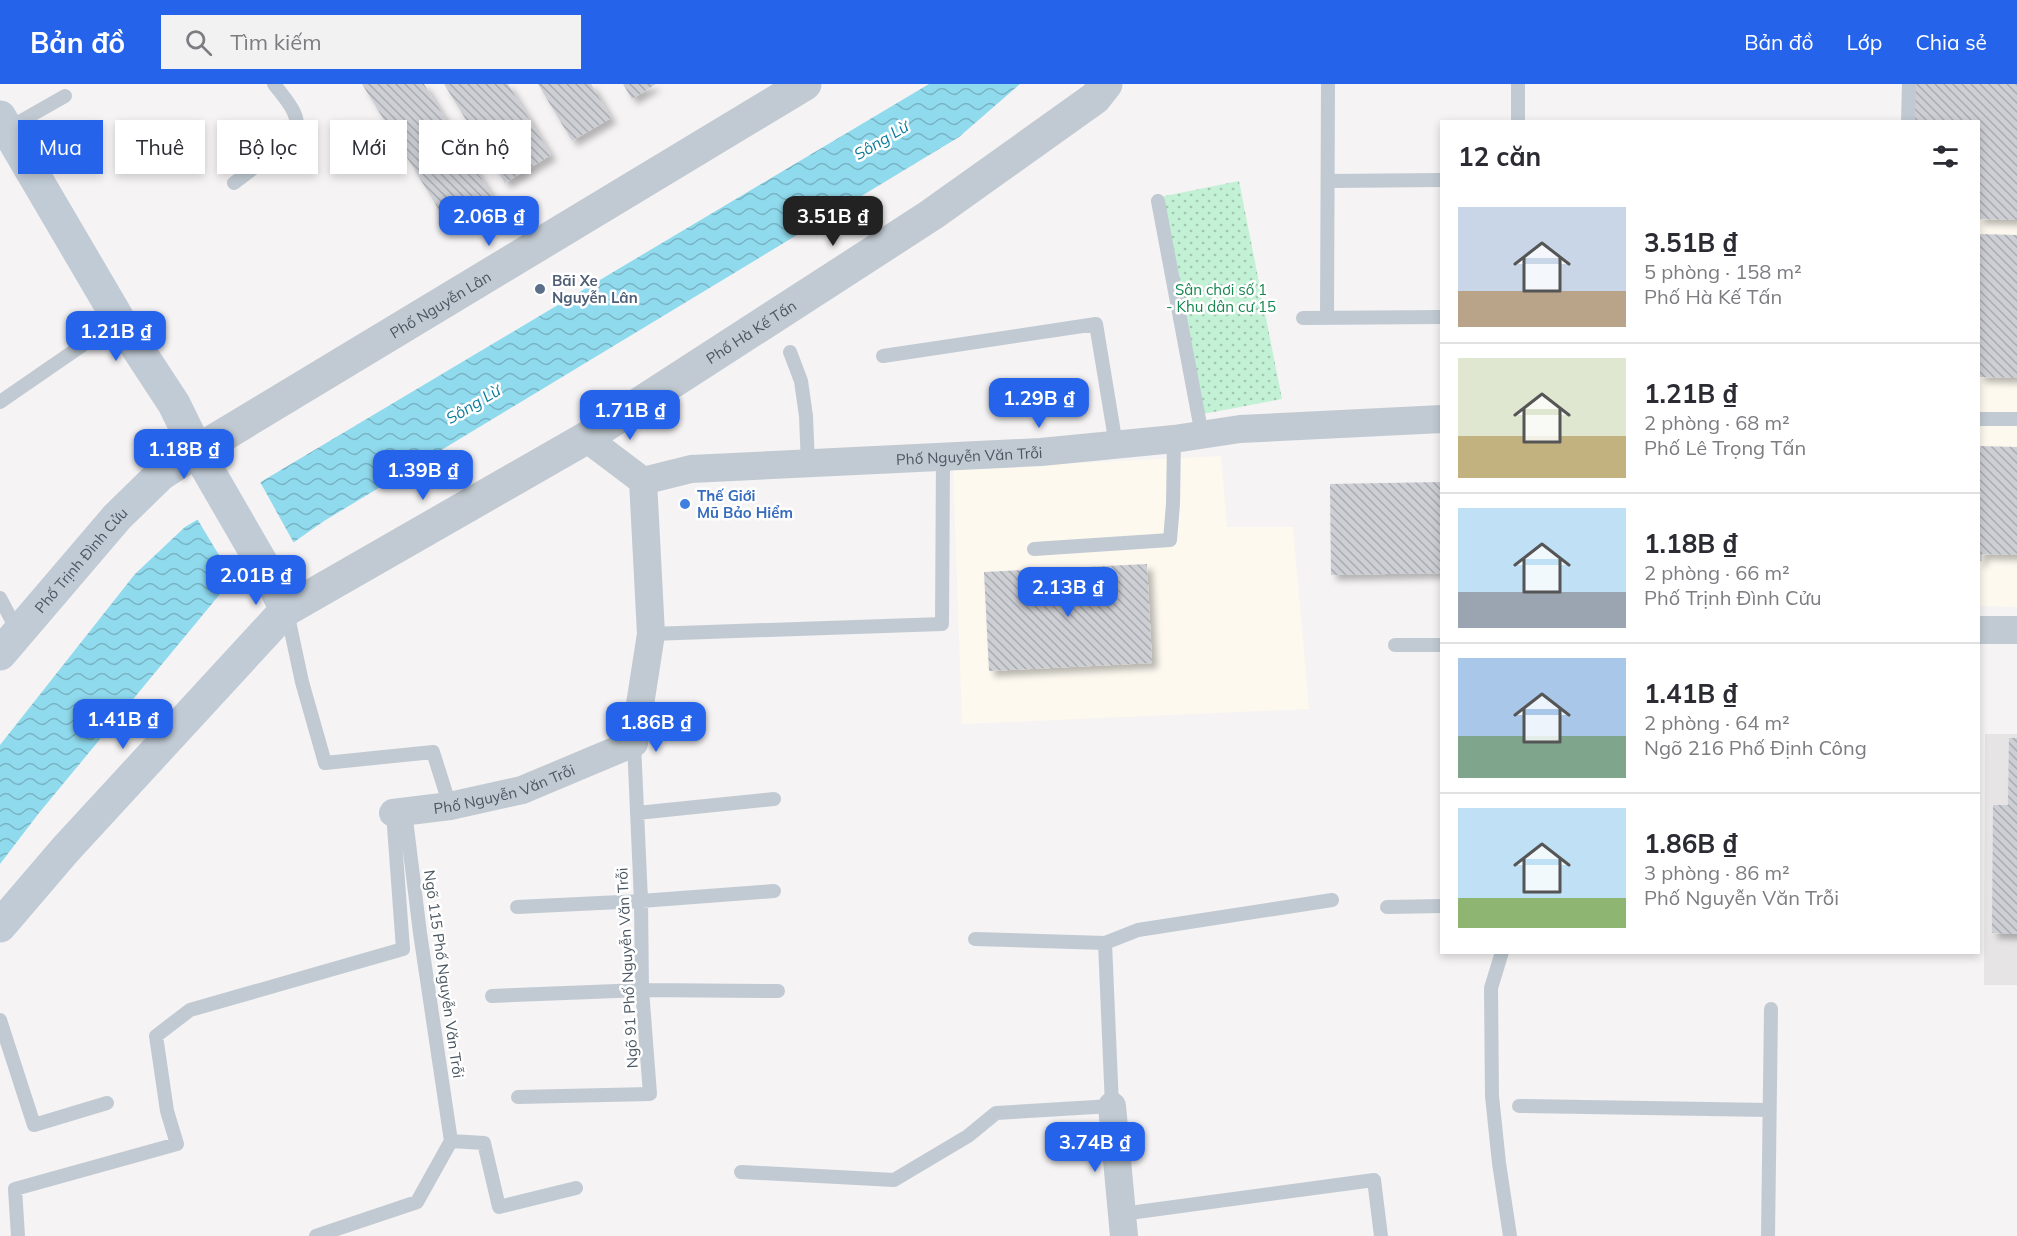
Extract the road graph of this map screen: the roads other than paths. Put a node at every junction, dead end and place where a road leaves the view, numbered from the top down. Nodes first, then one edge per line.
1 (274, 84) edge
2 (805, 84) edge
3 (1106, 84) edge
4 (1328, 84) edge
5 (1518, 84) edge
6 (1909, 84) edge
7 (65, 96) dead end
8 (1518, 120) edge
9 (1908, 120) edge
10 (4, 123) edge
11 (1440, 180) edge
12 (1328, 181) junction
13 (234, 183) dead end
14 (1158, 201) dead end
15 (1440, 317) edge
16 (1303, 318) dead end
17 (1327, 318) junction
18 (119, 320) junction
19 (790, 352) dead end
20 (883, 356) dead end
21 (0, 402) edge
22 (1440, 419) edge
23 (1980, 419) edge
24 (2017, 419) edge
25 (1188, 437) junction
26 (586, 438) junction
27 (1116, 445) junction
28 (197, 451) junction
29 (943, 458) junction
30 (808, 465) junction
31 (643, 481) junction
32 (1034, 549) dead end
33 (0, 598) edge
34 (286, 610) junction
35 (1980, 630) edge
36 (2017, 630) edge
37 (651, 634) junction
38 (9, 643) edge
39 (1395, 645) dead end
40 (1440, 645) edge
41 (634, 743) junction
42 (774, 799) dead end
43 (450, 806) junction
44 (399, 812) junction
45 (637, 813) junction
46 (774, 891) dead end
47 (1332, 900) dead end
48 (640, 901) junction
49 (1440, 906) edge
50 (517, 907) dead end
51 (1387, 907) dead end
52 (0, 926) edge
53 (975, 939) dead end
54 (1105, 943) junction
55 (1501, 954) edge
56 (642, 990) junction
57 (778, 991) dead end
58 (492, 996) dead end
59 (1771, 1009) dead end
60 (0, 1020) edge
61 (518, 1096) dead end
62 (107, 1103) dead end
63 (1112, 1106) junction
64 (1519, 1106) dead end
65 (1769, 1110) junction
66 (451, 1141) junction
67 (741, 1172) dead end
68 (576, 1188) dead end
69 (1123, 1225) edge
70 (18, 1236) edge
71 (316, 1236) edge
72 (1381, 1236) edge
73 (1510, 1236) edge
74 (1768, 1236) edge

1 - 13 lane
2 - 28 street, Phố Nguyễn Lân
3 - 26 street, Phố Hà Kế Tấn
4 - 12 lane
5 - 8 lane
6 - 9 lane
7 - 10 lane
10 - 18 main road
11 - 12 lane
12 - 17 lane
14 - 25 lane
15 - 17 lane
16 - 17 lane
18 - 21 lane
18 - 28 main road
19 - 30 lane
20 - 27 lane
22 - 25 street, Phố Nguyễn Văn Trỗi
23 - 24 lane
25 - 27 street, Phố Nguyễn Văn Trỗi
25 - 32 lane
26 - 31 street
26 - 34 street, Phố Hà Kế Tấn
27 - 29 street, Phố Nguyễn Văn Trỗi
28 - 34 main road
28 - 38 main road, Phố Trịnh Đình Cửu
29 - 30 street, Phố Nguyễn Văn Trỗi
29 - 37 lane
30 - 31 street, Phố Nguyễn Văn Trỗi
31 - 37 street
33 - 38 lane
34 - 43 lane
34 - 52 main road
35 - 36 street
37 - 41 street
39 - 40 lane
41 - 43 street, Phố Nguyễn Văn Trỗi
41 - 45 lane, Ngõ 91 Phố Nguyễn Văn Trỗi
42 - 45 lane
43 - 44 street, Phố Nguyễn Văn Trỗi
44 - 66 lane, Ngõ 115 Phố Nguyễn Văn Trỗi
44 - 70 lane
45 - 48 lane, Ngõ 91 Phố Nguyễn Văn Trỗi
46 - 48 lane
47 - 54 lane
48 - 50 lane
48 - 56 lane, Ngõ 91 Phố Nguyễn Văn Trỗi
49 - 51 lane
53 - 54 lane
54 - 63 lane
55 - 73 lane
56 - 57 lane
56 - 58 lane
56 - 61 lane, Ngõ 91 Phố Nguyễn Văn Trỗi
59 - 65 lane
60 - 62 lane
63 - 67 lane
63 - 69 street
64 - 65 lane
65 - 74 lane
66 - 68 lane
66 - 71 lane
69 - 72 lane

